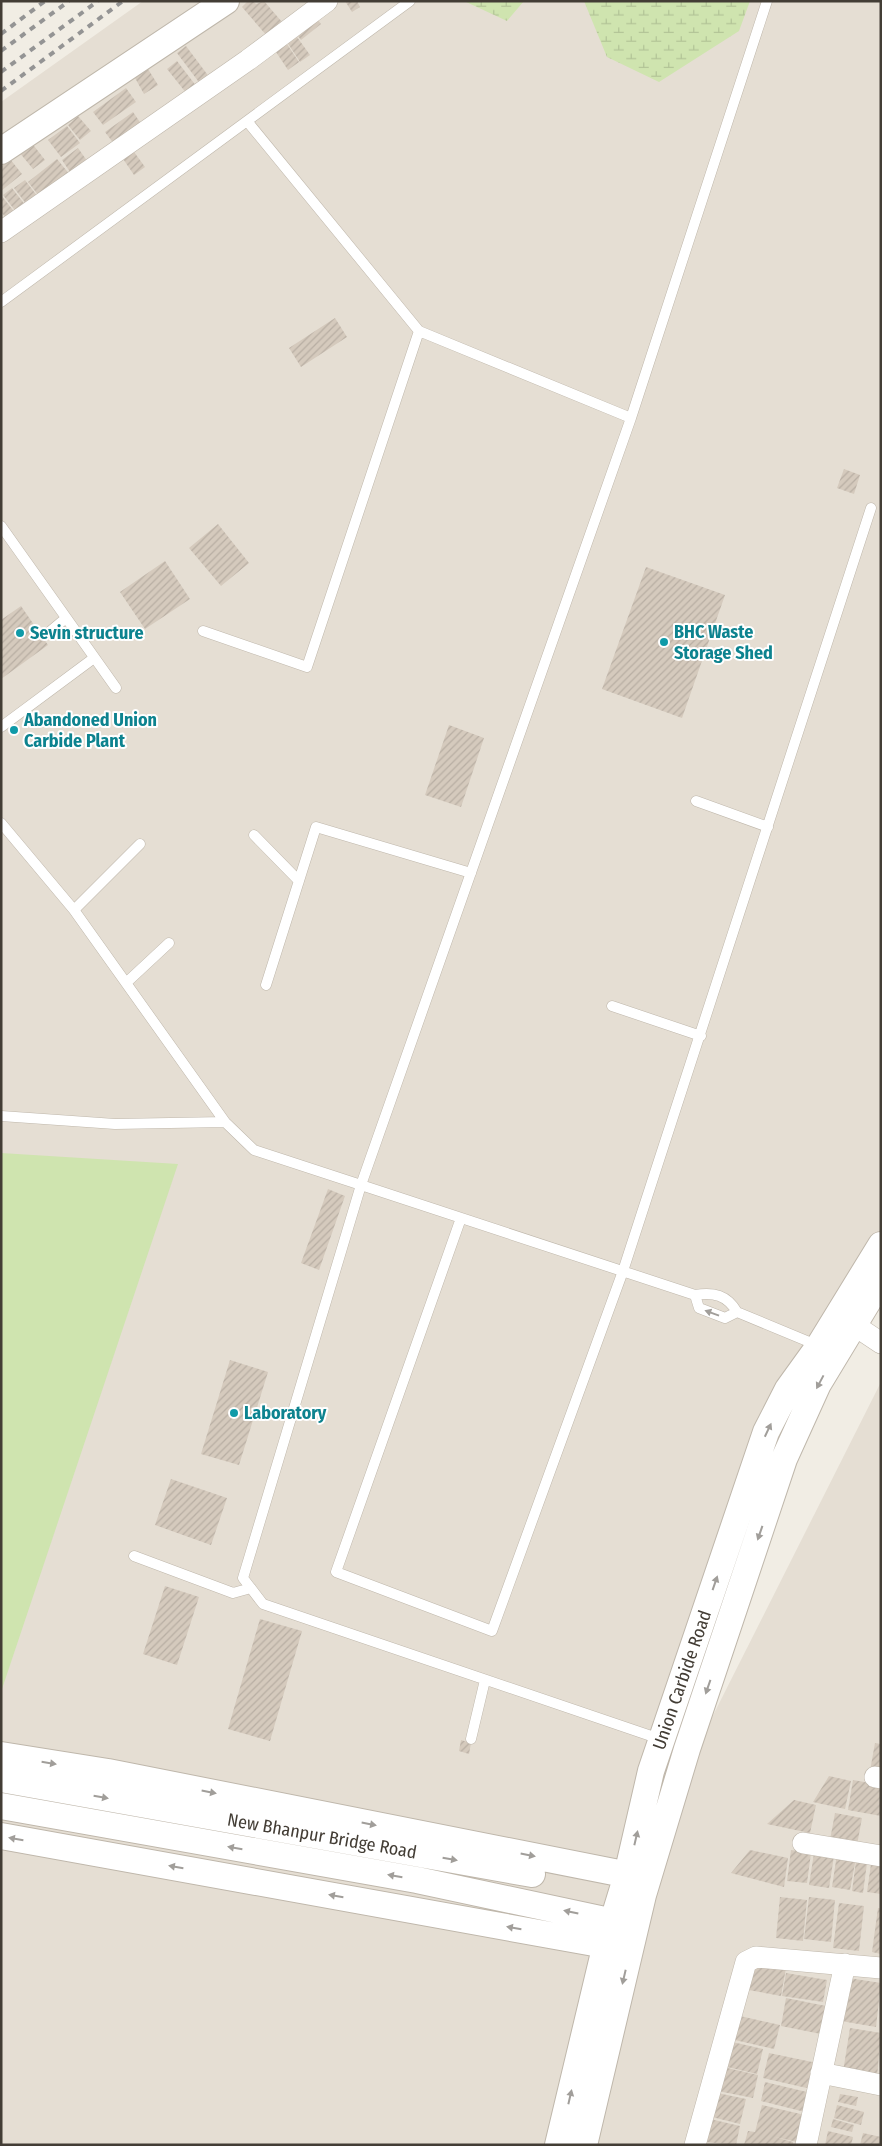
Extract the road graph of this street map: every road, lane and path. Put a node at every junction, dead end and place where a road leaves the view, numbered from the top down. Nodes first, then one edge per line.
1 (226, 1) edge
2 (327, 1) edge
3 (410, 1) edge
4 (768, 1) edge
5 (247, 121) junction
6 (1, 151) edge
7 (1, 232) edge
8 (1, 302) edge
9 (419, 331) junction
10 (631, 418) junction
11 (871, 508) dead end
12 (1, 526) edge
13 (66, 618) junction
14 (203, 631) dead end
15 (46, 634) dead end
16 (94, 658) junction
17 (116, 688) dead end
18 (1, 727) edge
19 (696, 802) dead end
20 (1, 823) edge
21 (768, 827) junction
22 (254, 835) dead end
23 (140, 844) dead end
24 (471, 873) junction
25 (299, 881) junction
26 (74, 910) junction
27 (169, 943) dead end
28 (126, 983) junction
29 (266, 985) dead end
30 (612, 1006) dead end
31 (701, 1036) junction
32 (1, 1116) edge
33 (225, 1122) junction
34 (361, 1185) junction
35 (461, 1218) junction
36 (881, 1245) edge
37 (623, 1271) junction
38 (881, 1280) edge
39 (695, 1295) junction
40 (737, 1312) junction
41 (854, 1325) junction
42 (881, 1343) edge
43 (827, 1350) junction
44 (134, 1556) dead end
45 (251, 1588) junction
46 (485, 1680) junction
47 (471, 1739) dead end
48 (674, 1744) junction
49 (1, 1755) edge
50 (1, 1779) edge
51 (1, 1806) edge
52 (1, 1836) edge
53 (804, 1843) dead end
54 (881, 1856) edge
55 (635, 1885) junction
56 (621, 1936) junction
57 (845, 1964) junction
58 (881, 1968) edge
59 (821, 2073) junction
60 (881, 2085) edge
61 (558, 2145) edge
62 (584, 2145) edge
63 (695, 2145) edge
64 (806, 2145) edge

1 - 6 street
2 - 7 street
3 - 5 lane
4 - 10 lane
5 - 8 lane
5 - 9 lane
9 - 10 lane
9 - 14 lane
10 - 24 lane
11 - 21 lane
12 - 13 lane
13 - 15 lane
13 - 16 lane
16 - 17 lane
16 - 18 lane
19 - 21 lane
20 - 26 lane
21 - 31 lane
22 - 25 lane
23 - 26 lane
24 - 25 lane
24 - 34 lane
25 - 29 lane
26 - 28 lane
27 - 28 lane
28 - 33 lane
30 - 31 lane
31 - 37 lane
32 - 33 lane
33 - 34 lane
34 - 35 lane
34 - 45 lane
35 - 37 lane
35 - 37 lane
36 - 43 street, Union Carbide Road
37 - 39 lane
38 - 41 street, Union Carbide Road
39 - 40 lane
40 -> 39 lane
40 - 43 lane
41 - 42 street
41 - 43 street, Union Carbide Road
43 - 48 street, Union Carbide Road
44 - 45 lane
45 - 46 lane
46 - 47 lane
46 - 48 lane
48 - 55 street, Union Carbide Road
49 -> 55 street
50 -> 55 street, New Bhanpur Bridge Road
56 -> 51 street, New Bhanpur Bridge Road
56 -> 52 street
53 - 54 street
55 - 56 street, Union Carbide Road
61 -> 56 street, Union Carbide Road
56 -> 62 street, Union Carbide Road
57 - 58 street
57 - 59 street
57 - 63 street
59 - 60 street
59 - 64 street

